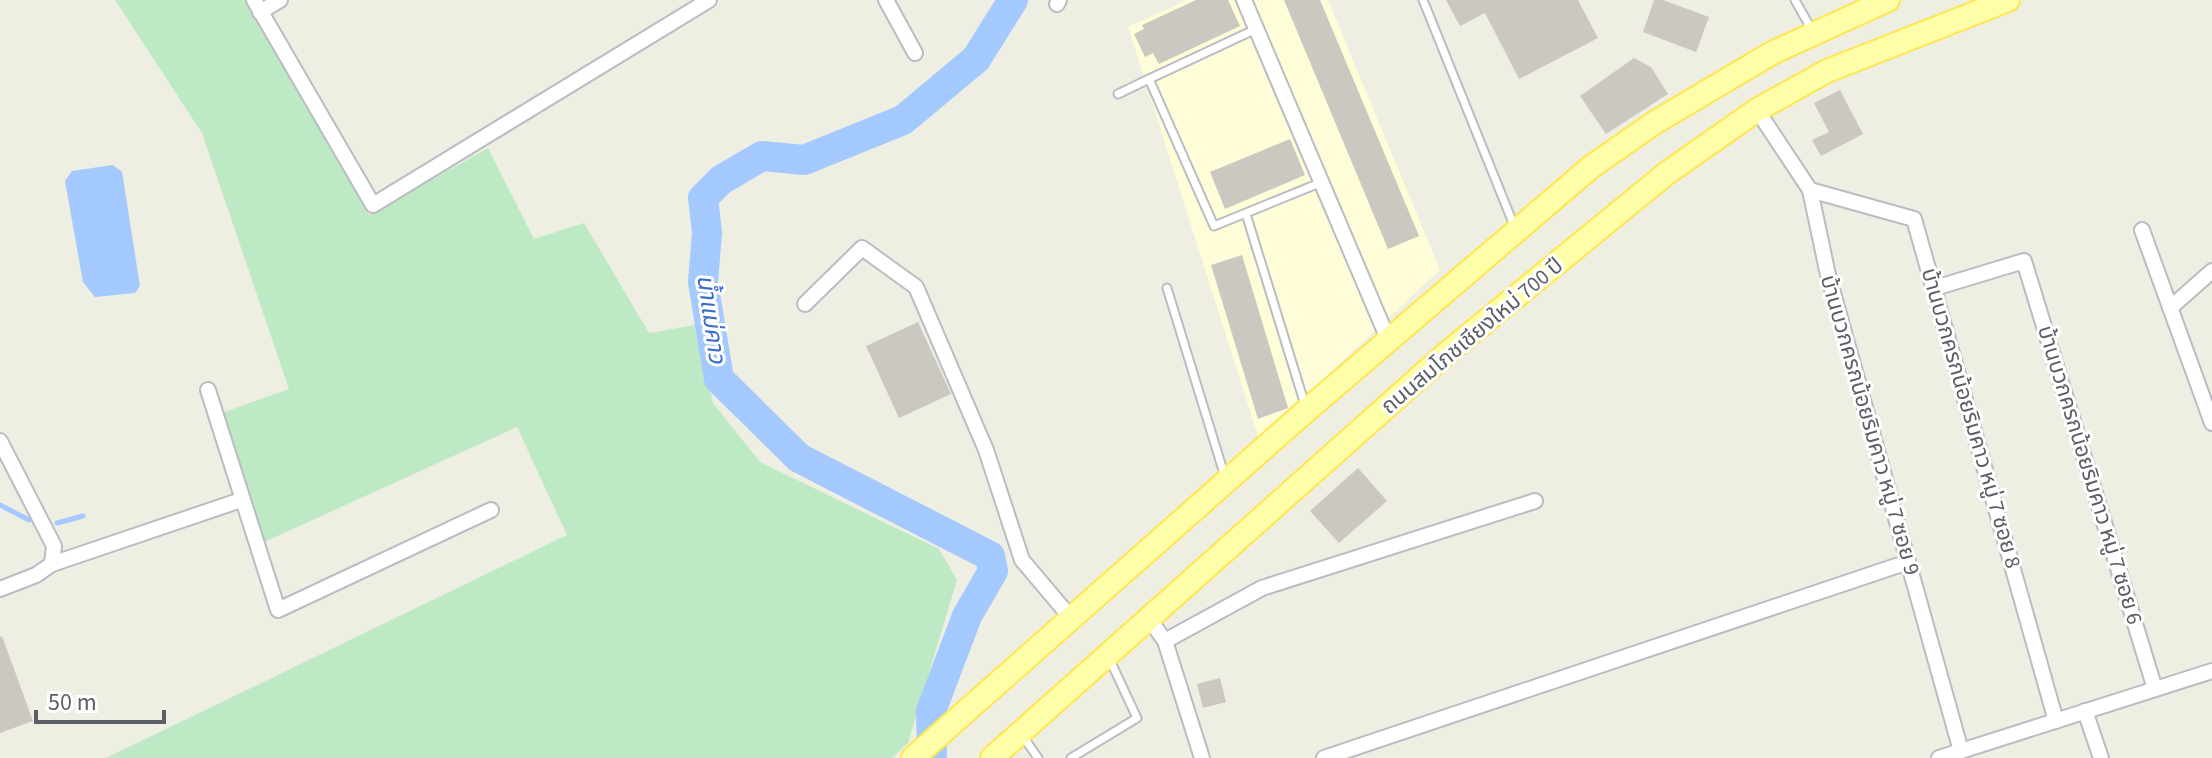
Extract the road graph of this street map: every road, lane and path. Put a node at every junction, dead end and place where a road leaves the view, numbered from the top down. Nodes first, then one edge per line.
1 (280, 0) edge
2 (709, 0) edge
3 (886, 0) edge
4 (1244, 0) edge
5 (1423, 0) edge
6 (1795, 0) edge
7 (1888, 0) edge
8 (2008, 0) edge
9 (257, 6) edge
10 (1256, 29) junction
11 (1814, 34) junction
12 (915, 53) dead end
13 (1149, 79) junction
14 (1118, 94) dead end
15 (1757, 110) junction
16 (1322, 182) junction
17 (1810, 190) junction
18 (1246, 214) junction
19 (1516, 230) junction
20 (2142, 230) dead end
21 (2212, 271) edge
22 (1167, 288) dead end
23 (1935, 288) junction
24 (805, 304) dead end
25 (2170, 308) junction
26 (1388, 339) junction
27 (208, 390) dead end
28 (1307, 410) junction
29 (2212, 423) edge
30 (0, 441) edge
31 (1227, 483) junction
32 (241, 500) junction
33 (1535, 501) dead end
34 (491, 510) dead end
35 (1908, 562) junction
36 (52, 564) junction
37 (0, 589) edge
38 (1071, 618) junction
39 (1150, 620) junction
40 (1165, 641) junction
41 (1108, 656) junction
42 (2212, 671) edge
43 (2155, 689) junction
44 (2085, 711) junction
45 (2056, 721) junction
46 (1021, 733) junction
47 (1961, 751) junction
48 (913, 758) edge
49 (992, 758) edge
50 (1038, 758) edge
51 (1071, 758) edge
52 (1202, 758) edge
53 (1324, 758) edge
54 (1939, 758) edge
55 (2101, 758) edge

1 - 9 street
2 - 9 street
3 - 12 street
4 - 10 street
5 - 19 lane
6 - 11 lane
7 - 11 main road
8 - 15 main road, ถนนสมโภชเชียงใหม่ 700 ปี
10 - 13 lane
10 - 16 street
11 - 19 main road
13 - 14 lane
13 - 18 lane
15 - 17 street, บ้านบวกครกน้อยริมคาว หมู่ 7 ซอย 9
15 - 39 main road, ถนนสมโภชเชียงใหม่ 700 ปี
16 - 18 lane
16 - 26 street
17 - 23 street, บ้านบวกครกน้อยริมคาว หมู่ 7 ซอย 8
17 - 35 street, บ้านบวกครกน้อยริมคาว หมู่ 7 ซอย 9
18 - 28 lane
19 - 26 main road
20 - 25 street
21 - 25 street
22 - 31 lane
23 - 43 street, บ้านบวกครกน้อยริมคาว หมู่ 7 ซอย 6
23 - 45 street, บ้านบวกครกน้อยริมคาว หมู่ 7 ซอย 8
24 - 38 street
25 - 29 street
26 - 28 main road
27 - 32 street
28 - 31 main road
30 - 36 street
31 - 38 main road
32 - 34 street
32 - 36 street
33 - 40 street
35 - 47 street, บ้านบวกครกน้อยริมคาว หมู่ 7 ซอย 9
35 - 53 street
36 - 37 street
38 - 48 main road
39 - 40 street
39 - 41 main road, ถนนสมโภชเชียงใหม่ 700 ปี
40 - 52 street
41 - 46 main road, ถนนสมโภชเชียงใหม่ 700 ปี
41 - 51 lane
42 - 43 street
43 - 44 street
44 - 45 street
44 - 55 street
45 - 47 street
46 - 49 main road, ถนนสมโภชเชียงใหม่ 700 ปี
46 - 50 lane
47 - 54 street

